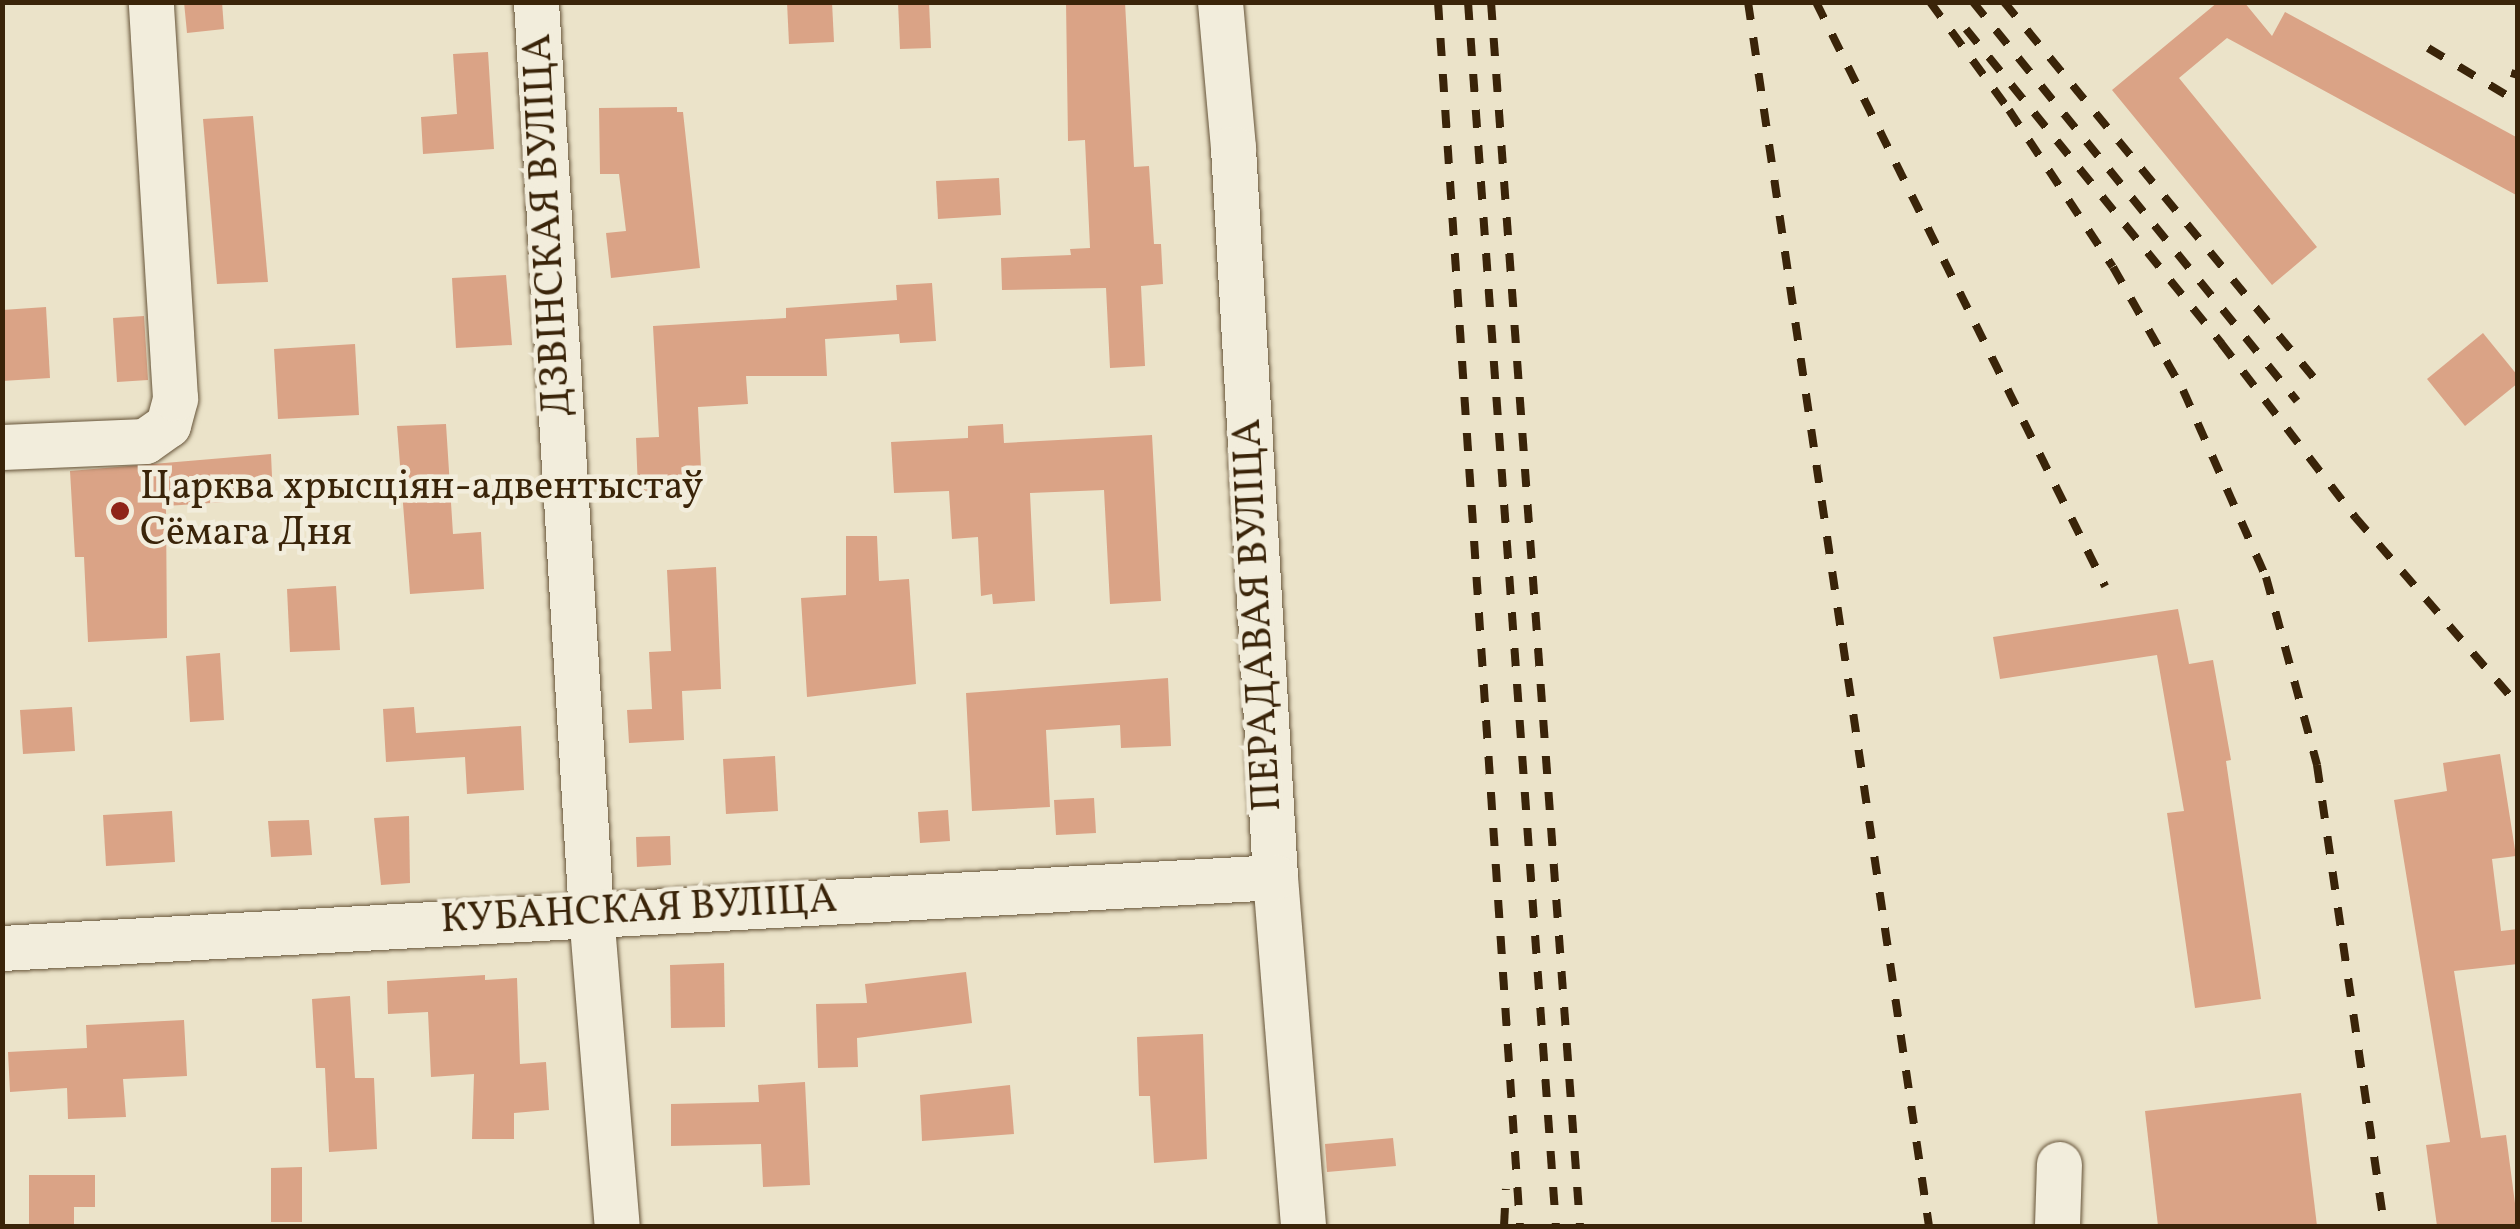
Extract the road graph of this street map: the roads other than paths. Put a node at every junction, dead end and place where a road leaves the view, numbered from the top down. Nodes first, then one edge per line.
1 (151, 2) edge
2 (536, 2) edge
3 (1220, 2) edge
4 (2, 447) edge
5 (1275, 876) junction
6 (591, 913) junction
7 (2, 948) edge
8 (2059, 1164) dead end
9 (617, 1226) edge
10 (1303, 1226) edge
11 (2057, 1226) edge

1 - 4 street
2 - 6 street, ДЗВІНСКАЯ ВУЛІЦА
3 - 5 street, ПЕРАДАВАЯ ВУЛІЦА
5 - 6 street, КУБАНСКАЯ ВУЛІЦА
5 - 10 street, ПЕРАДАВАЯ ВУЛІЦА
6 - 7 street, КУБАНСКАЯ ВУЛІЦА
6 - 9 street, ДЗВІНСКАЯ ВУЛІЦА
8 - 11 street

